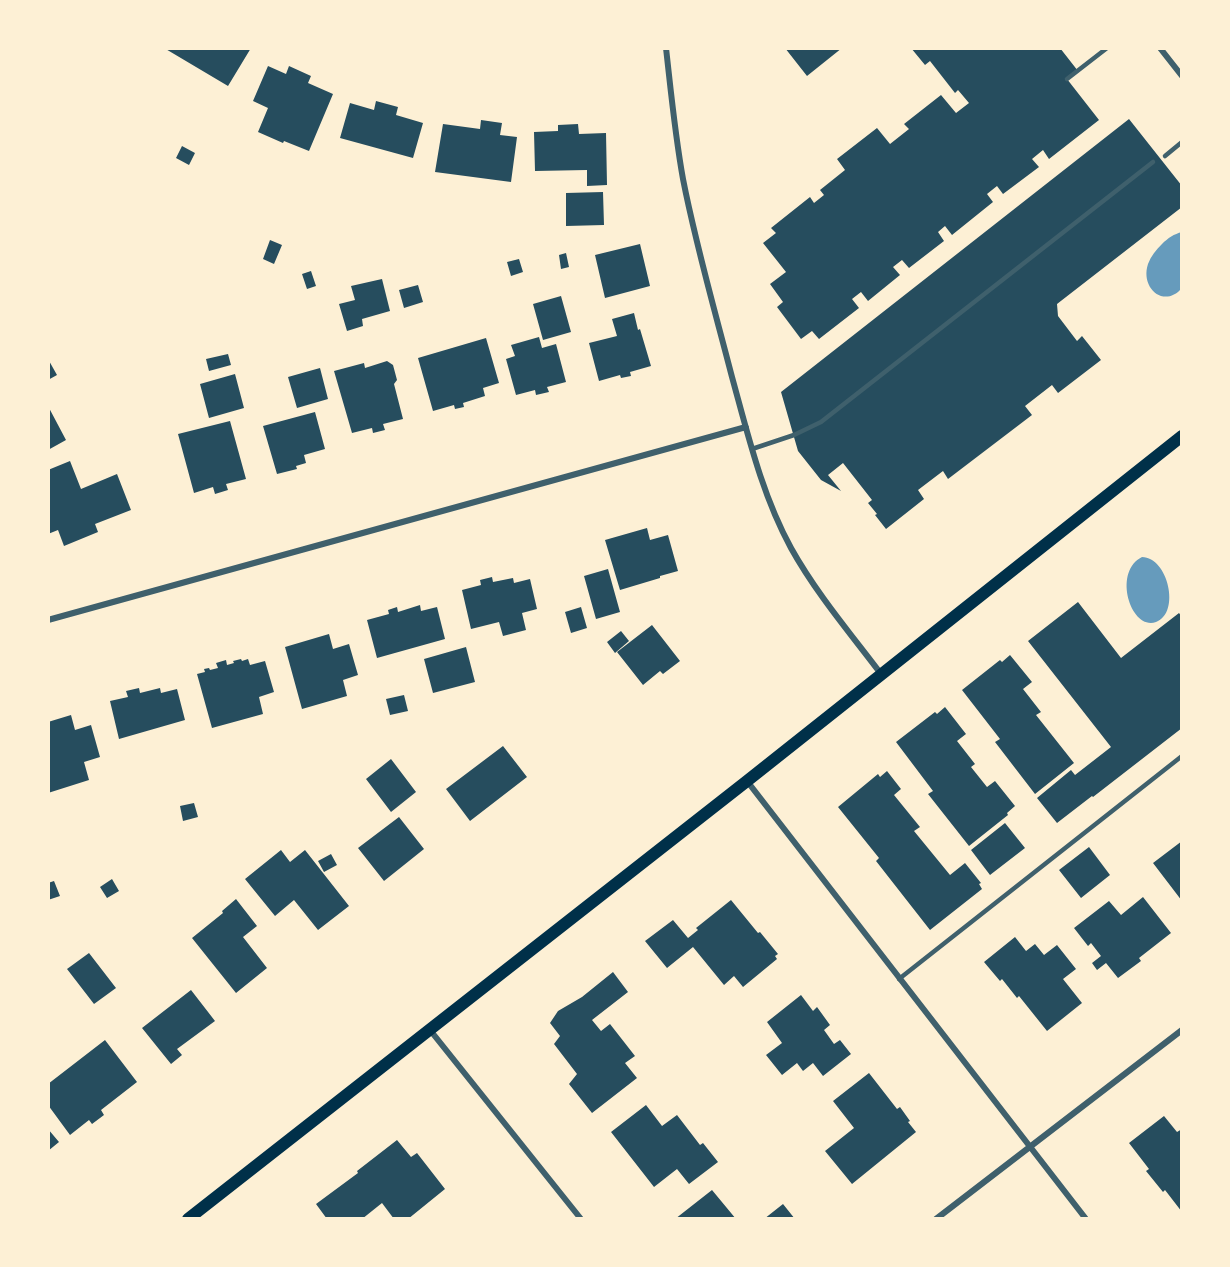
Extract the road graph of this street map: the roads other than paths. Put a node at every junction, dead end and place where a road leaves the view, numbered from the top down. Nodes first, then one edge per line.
1 (666, 48) edge
2 (1107, 48) edge
3 (1160, 48) edge
4 (1182, 76) edge
5 (1067, 79) dead end
6 (1182, 142) edge
7 (1165, 156) dead end
8 (1153, 162) dead end
9 (746, 427) junction
10 (1182, 436) edge
11 (752, 449) junction
12 (48, 620) edge
13 (882, 674) junction
14 (1182, 756) edge
15 (747, 781) junction
16 (899, 979) junction
17 (430, 1030) junction
18 (1182, 1030) edge
19 (1030, 1146) junction
20 (188, 1219) edge
21 (581, 1219) edge
22 (936, 1219) edge
23 (1086, 1219) edge

1 - 9 street
2 - 5 lane
3 - 4 street
6 - 7 lane
8 - 11 lane
9 - 11 street
9 - 12 street
10 - 13 main road
11 - 13 street
13 - 15 main road
14 - 16 lane
15 - 16 street
15 - 17 main road
16 - 19 street
17 - 20 main road
17 - 21 street
18 - 19 street
19 - 22 street
19 - 23 street

